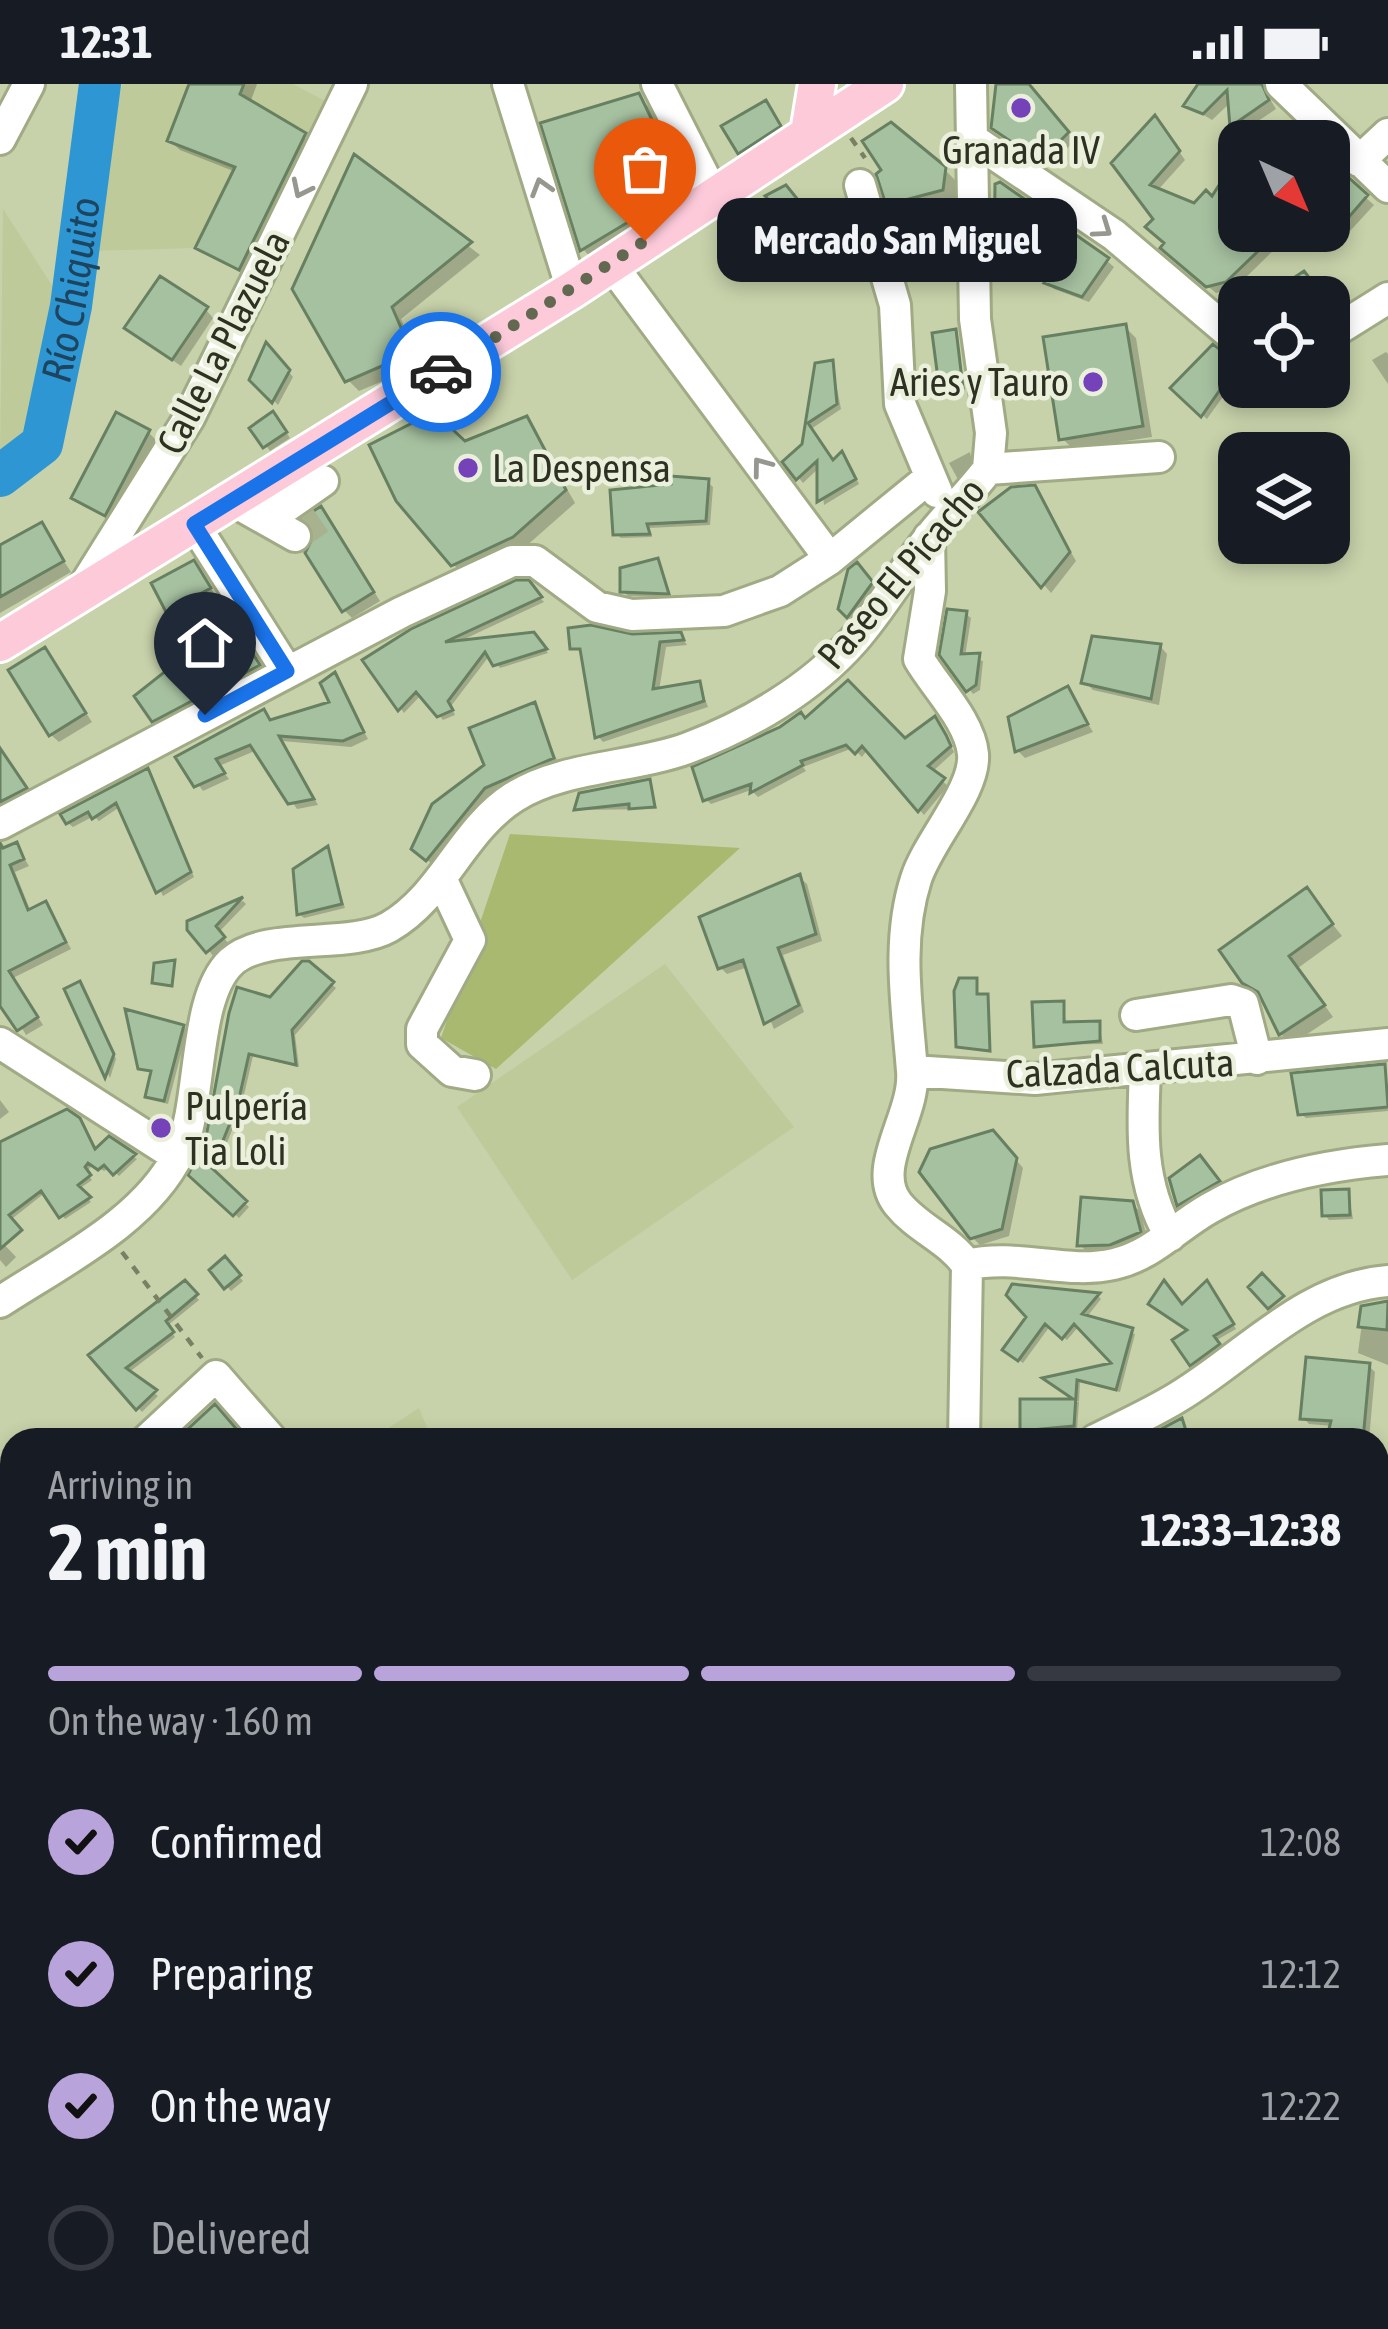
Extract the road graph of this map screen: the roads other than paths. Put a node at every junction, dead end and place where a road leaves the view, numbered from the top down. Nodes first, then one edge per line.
1 (29, 84) edge
2 (352, 84) edge
3 (508, 84) edge
4 (658, 84) edge
5 (885, 84) edge
6 (971, 84) edge
7 (1281, 84) edge
8 (820, 111) edge
9 (1388, 134) edge
10 (972, 139) junction
11 (0, 140) edge
12 (1359, 161) junction
13 (860, 185) road end
14 (1388, 187) edge
15 (713, 194) junction
16 (611, 264) junction
17 (572, 290) junction
18 (1388, 298) edge
19 (1350, 322) edge
20 (1218, 323) edge
21 (1160, 457) dead end
22 (319, 465) junction
23 (988, 469) junction
24 (928, 479) junction
25 (233, 502) junction
26 (951, 512) junction
27 (326, 515) dead end
28 (267, 520) junction
29 (194, 524) junction
30 (295, 536) dead end
31 (929, 537) junction
32 (830, 560) junction
33 (80, 592) junction
34 (0, 643) edge
35 (287, 671) junction
36 (0, 824) edge
37 (441, 878) junction
38 (1136, 1015) dead end
39 (0, 1043) edge
40 (1388, 1044) edge
41 (1258, 1059) junction
42 (912, 1070) junction
43 (1145, 1072) junction
44 (475, 1076) dead end
45 (178, 1157) junction
46 (1388, 1160) edge
47 (1170, 1236) junction
48 (967, 1265) junction
49 (1388, 1281) edge
50 (0, 1302) edge
51 (160, 1428) edge
52 (262, 1428) edge
53 (964, 1428) edge
54 (1118, 1428) edge

1 - 11 street
2 -> 33 street, Calle La Plazuela
17 -> 3 street
4 - 15 street
5 - 8 main road
6 - 10 street, Paseo El Picacho
7 - 12 street
8 - 15 main road
9 - 12 street
10 -> 20 street
10 - 23 street, Paseo El Picacho
12 - 14 street
13 - 24 street
15 - 16 main road
16 - 17 main road
32 -> 16 street
17 - 22 main road
18 - 19 street
21 - 23 street
22 - 25 main road
22 - 27 street
22 - 28 street
23 - 26 street, Paseo El Picacho
24 - 26 street
24 - 32 street
25 - 28 street
25 - 29 main road
26 - 31 street, Paseo El Picacho
28 - 30 street
29 - 33 main road
29 - 35 street
31 - 37 street, Paseo El Picacho
31 - 42 street
32 - 35 street
33 - 34 main road
35 - 36 street
37 - 44 street
37 - 45 street, Paseo El Picacho
38 - 41 street
39 - 45 street
40 - 41 street, Calzada Calcuta
41 - 43 street, Calzada Calcuta
42 - 43 street, Calzada Calcuta
42 - 48 street
43 - 47 street
45 - 50 street, Paseo El Picacho
46 - 47 street
47 - 48 street
48 - 53 street
49 - 54 street
51 - 52 street

